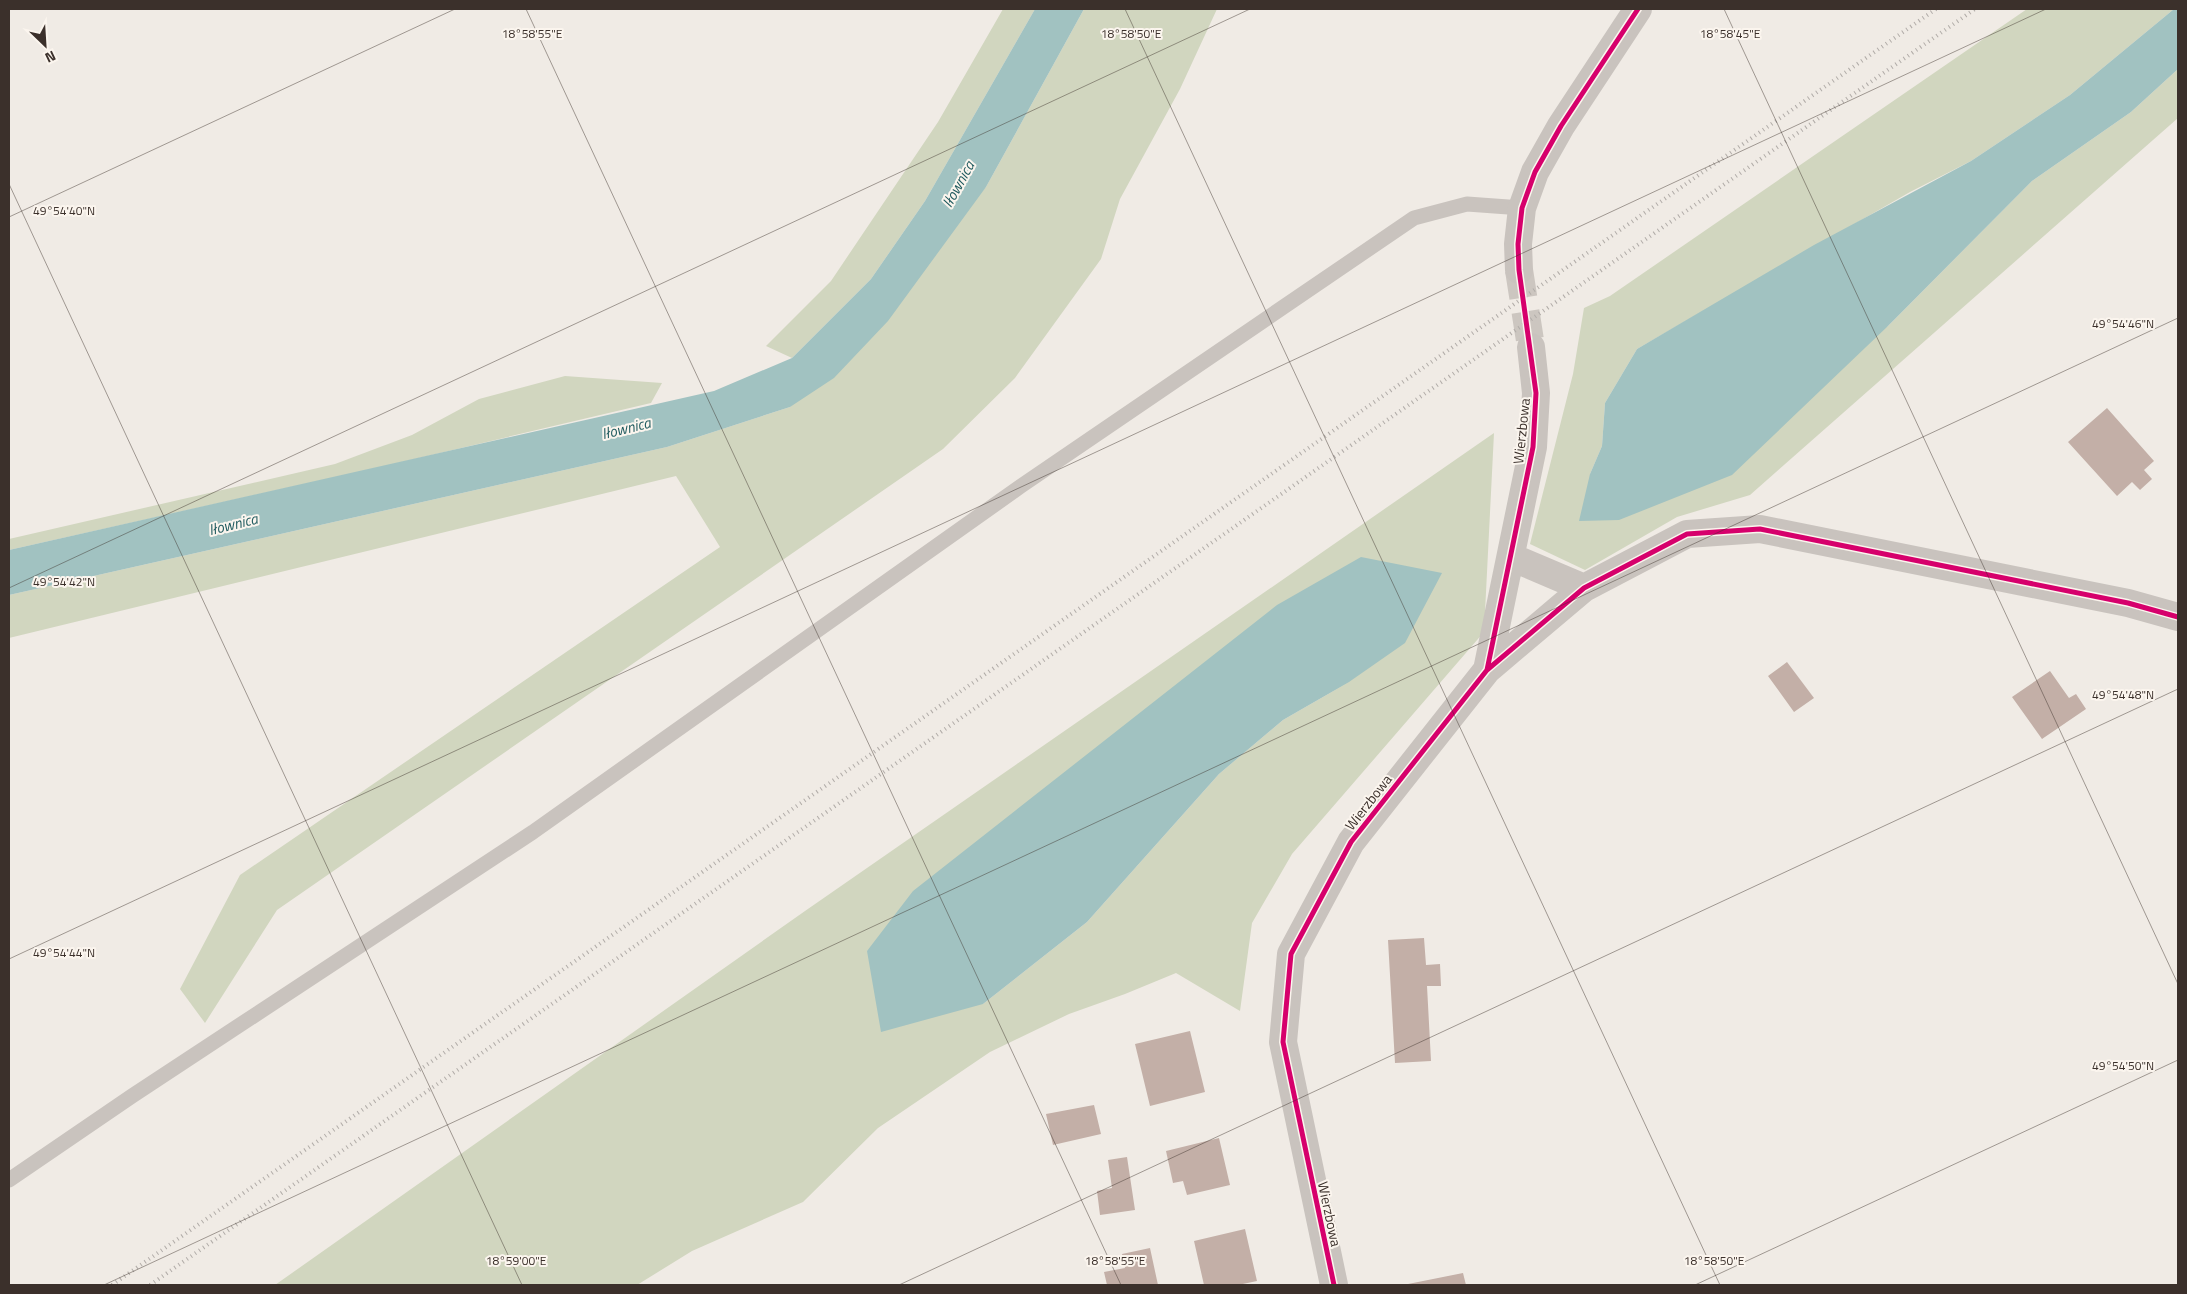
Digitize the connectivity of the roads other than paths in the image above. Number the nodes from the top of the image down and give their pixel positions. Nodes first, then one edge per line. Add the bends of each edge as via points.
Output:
1 (1638, 9) edge
2 (1522, 208) junction
3 (1519, 270) tunnel mouth
4 (1531, 348) tunnel mouth
5 (1511, 557) junction
6 (1584, 588) junction
7 (2178, 617) edge
8 (1487, 670) junction
9 (9, 1180) edge
10 (1334, 1285) edge

1 - 2 street via 1539,164
2 - 3 street
2 - 9 lane via 1467,204 1414,218 1021,486 533,832
4 - 5 street, Wierzbowa via 1536,393 1533,447
5 - 6 street
5 - 8 street, Wierzbowa
6 - 7 street via 1687,534 1760,528 2128,603
6 - 8 street
8 - 10 street, Wierzbowa via 1351,842 1291,954 1283,1042

